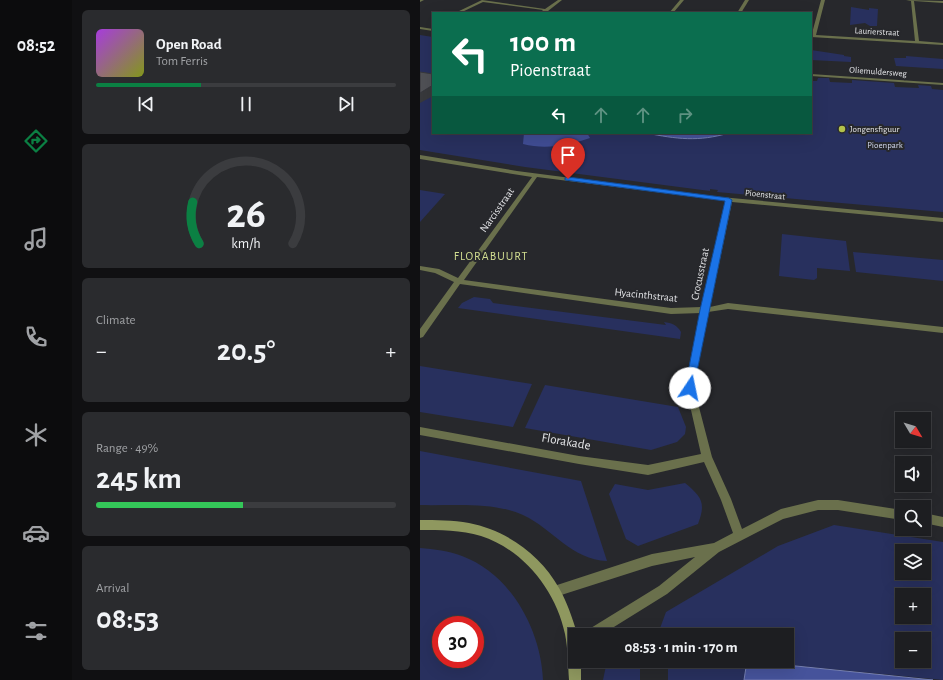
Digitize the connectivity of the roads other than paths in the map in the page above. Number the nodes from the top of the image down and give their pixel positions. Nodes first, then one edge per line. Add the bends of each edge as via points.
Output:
1 (509, 0) edge
2 (560, 0) edge
3 (682, 0) edge
4 (747, 0) edge
5 (823, 0) edge
6 (908, 0) edge
7 (912, 0) edge
8 (484, 1) edge
9 (943, 2) edge
10 (502, 4) junction
11 (547, 10) junction
12 (459, 12) edge
13 (542, 12) edge
14 (672, 12) edge
15 (740, 12) edge
16 (432, 24) edge
17 (422, 28) edge
18 (432, 30) edge
19 (813, 36) edge
20 (917, 42) junction
21 (943, 44) edge
22 (812, 75) edge
23 (943, 84) edge
24 (420, 157) edge
25 (536, 175) junction
26 (729, 200) junction
27 (943, 220) edge
28 (420, 268) edge
29 (460, 282) junction
30 (705, 310) junction
31 (943, 330) edge
32 (420, 335) edge
33 (420, 431) edge
34 (707, 456) junction
35 (895, 514) edge
36 (931, 519) edge
37 (943, 522) edge
38 (420, 525) edge
39 (739, 536) junction
40 (714, 548) junction
41 (555, 591) junction
42 (570, 628) edge
43 (601, 628) edge
44 (575, 668) edge
45 (575, 680) edge

1 - 10 street
2 - 11 street
3 - 14 street
4 - 15 street
5 - 19 street
6 - 7 street
7 - 9 street
7 - 20 street
8 - 10 street
8 - 12 street
10 - 11 street
11 - 13 street
16 - 17 street
17 - 18 street
19 - 20 street, Laurierstraat
20 - 21 street, Laurierstraat
22 - 23 street, Oliemuldersweg
24 - 25 street, Pioenstraat
25 - 26 street, Pioenstraat
25 - 29 street, Narcisstraat
26 - 27 street, Pioenstraat
26 - 30 street, Crocusstraat
28 - 29 street, Hyacinthstraat via 438,271
29 - 30 street, Hyacinthstraat via 671,311
29 - 32 street, Narcisstraat
30 - 31 street, Hyacinthstraat via 728,306
30 - 34 street, Crocusstraat via 690,388
33 - 34 street, Florakade via 648,470
34 - 39 street, Crocusstraat
35 - 39 street via 838,505 818,505 781,514
36 - 37 street
38 - 41 street via 463,527 502,540 534,564
39 - 40 street
40 - 41 street via 652,560
40 - 43 street via 663,590
41 - 42 street
44 - 45 street

